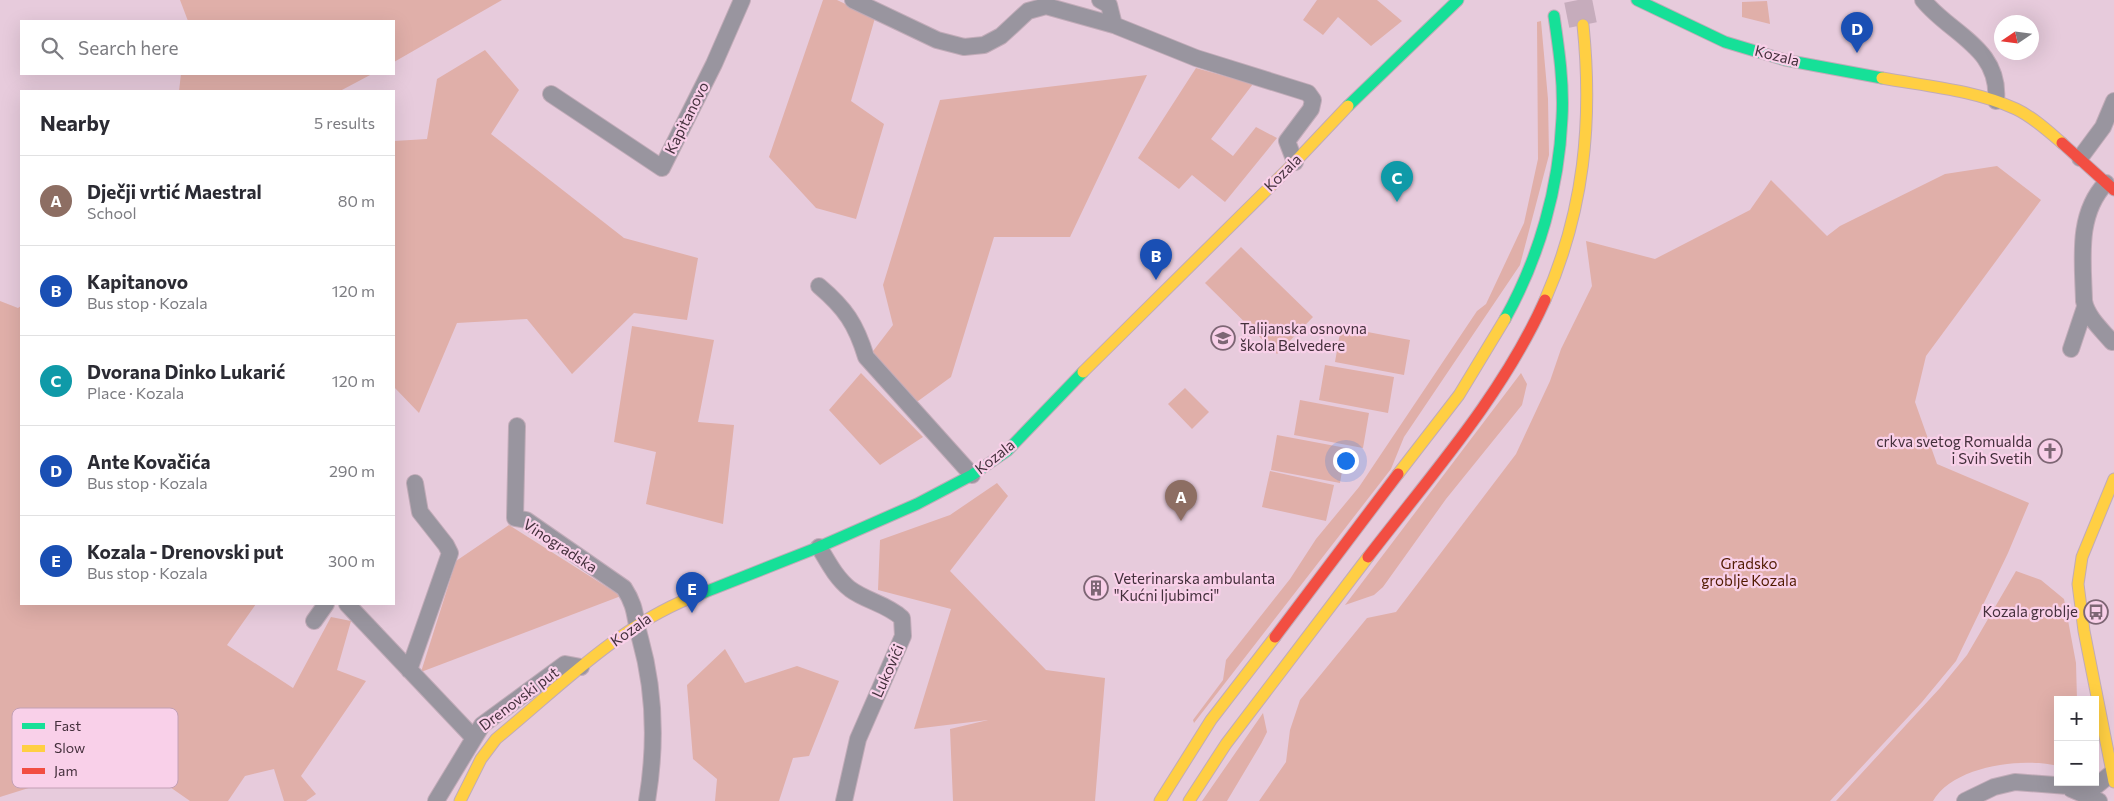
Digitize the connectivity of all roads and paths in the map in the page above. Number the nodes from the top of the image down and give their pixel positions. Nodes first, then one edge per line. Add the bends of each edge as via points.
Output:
1 (742, 0) edge
2 (852, 0) edge
3 (1100, 0) edge
4 (1458, 0) edge
5 (1638, 0) edge
6 (1924, 0) edge
7 (1554, 16) dead end
8 (1114, 25) junction
9 (1584, 25) tunnel mouth
10 (552, 94) dead end
11 (1996, 101) junction
12 (2114, 101) edge
13 (2080, 158) junction
14 (1296, 162) junction
15 (2110, 187) edge
16 (819, 286) dead end
17 (2085, 307) junction
18 (2112, 342) dead end
19 (2071, 349) dead end
20 (516, 426) dead end
21 (972, 475) junction
22 (2114, 479) edge
23 (415, 483) dead end
24 (819, 547) junction
25 (325, 605) edge
26 (348, 605) edge
27 (314, 621) dead end
28 (637, 624) junction
29 (581, 667) junction
30 (409, 670) junction
31 (473, 736) junction
32 (2113, 778) edge
33 (2066, 787) junction
34 (436, 801) edge
35 (460, 801) edge
36 (648, 801) edge
37 (844, 801) edge
38 (1160, 801) edge
39 (1190, 801) edge
40 (1964, 801) edge
41 (2099, 801) edge

1 - 10 street, Kapitanovo via 662,168
2 - 8 street via 937,40 964,47 984,45 1001,36 1028,11 1046,6
3 - 8 street via 1109,5
4 - 14 main road, Kozala via 1327,126
5 - 11 main road, Kozala via 1725,42 1785,60
6 - 11 street via 1983,54 1992,71
7 - 38 main road via 1562,81 1556,182 1538,248 1511,311 1459,395 1211,720
8 - 14 street via 1196,58 1308,93 1313,100 1310,109 1288,141
9 - 39 main road via 1589,86 1583,173 1577,208 1563,256 1530,334 1473,419 1238,728
11 - 13 main road, Kozala via 2028,116
12 - 13 street via 2103,127
13 - 15 main road, Kozala
14 - 21 main road, Kozala via 1007,451
15 - 17 street via 2097,193 2087,214
16 - 21 street via 849,316 859,332 866,357
17 - 18 street
17 - 19 street
20 - 28 street, Vinogradska via 515,518 526,520 624,588 633,602
21 - 24 main road, Kozala via 918,504
22 - 32 main road via 2082,557 2078,584
23 - 30 street via 420,512 450,553
24 - 28 main road, Kozala via 661,610
24 - 37 street, Lukovići via 850,589 892,609 902,618 903,636 858,738
25 - 27 street
26 - 30 street
28 - 29 main road, Kozala
28 - 36 street via 646,660 653,716
29 - 31 street, Drenovski put via 566,664 555,671 482,725
29 - 35 main road, Kozala via 496,738
30 - 31 street
31 - 34 street, Drenovski put
32 - 33 street via 2096,786
33 - 40 street via 2015,782 1994,787
33 - 41 street

